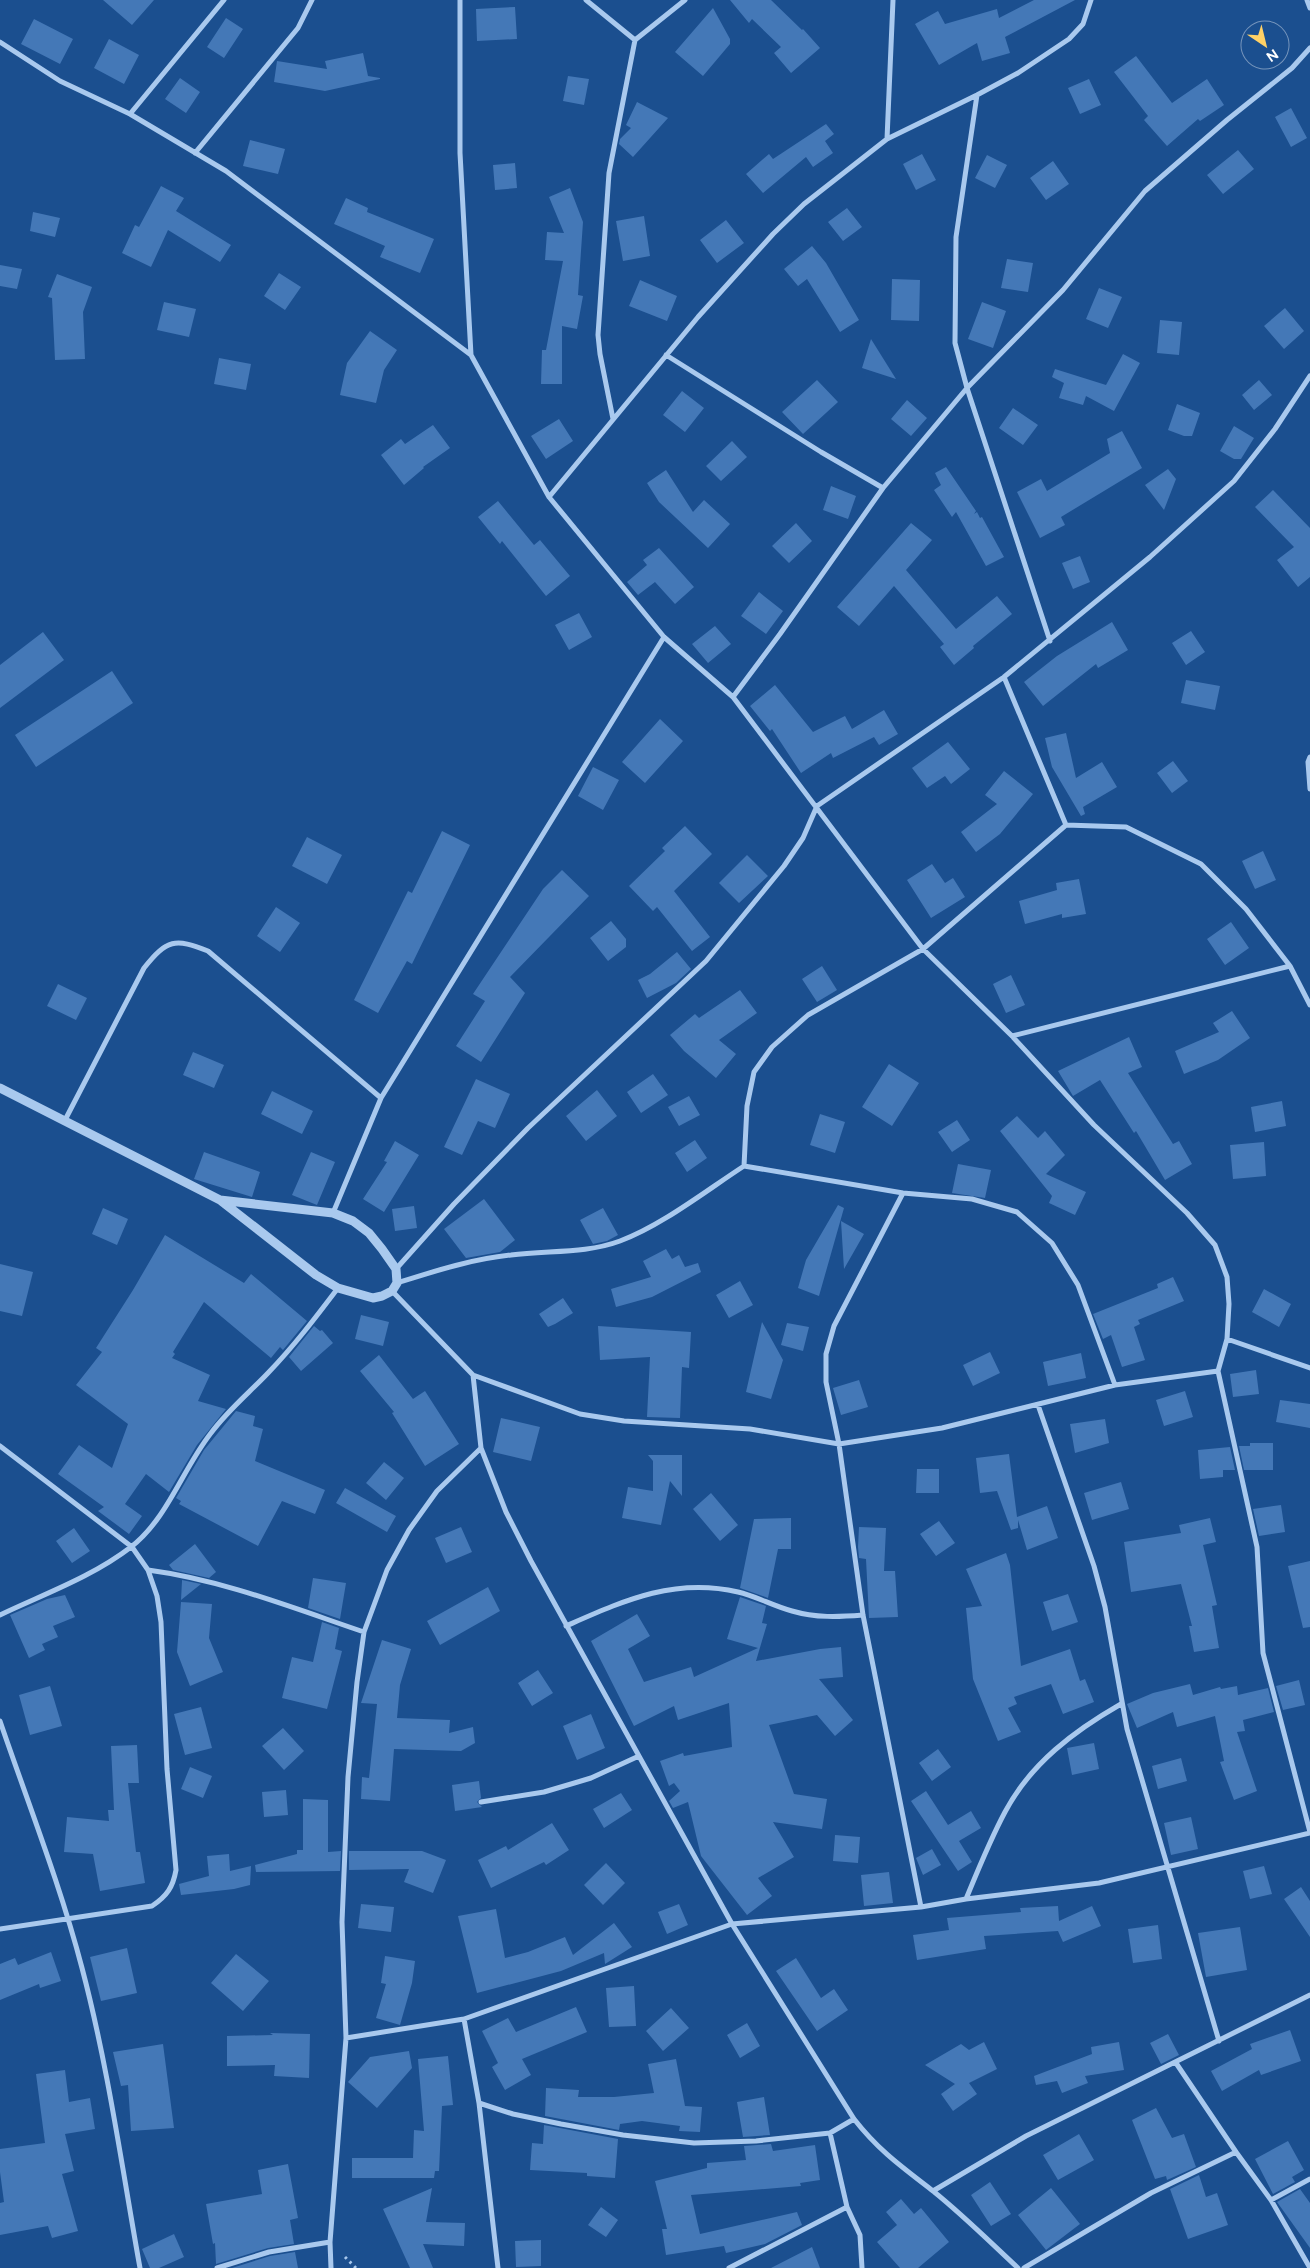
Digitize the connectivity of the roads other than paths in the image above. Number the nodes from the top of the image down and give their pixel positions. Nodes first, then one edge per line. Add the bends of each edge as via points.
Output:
1 (224, 0) edge
2 (312, 0) edge
3 (460, 0) edge
4 (586, 0) edge
5 (685, 0) edge
6 (893, 0) edge
7 (1091, 0) edge
8 (1307, 0) edge
9 (1310, 8) edge
10 (635, 40) junction
11 (0, 42) edge
12 (1310, 48) edge
13 (977, 95) junction
14 (130, 114) junction
15 (887, 139) junction
16 (195, 153) junction
17 (471, 355) junction
18 (666, 355) junction
19 (1310, 376) edge
20 (966, 388) junction
21 (613, 419) junction
22 (883, 488) junction
23 (550, 497) junction
24 (664, 638) junction
25 (1050, 641) junction
26 (1004, 677) junction
27 (733, 696) junction
28 (1310, 756) edge
29 (1310, 788) edge
30 (817, 806) junction
31 (1066, 825) junction
32 (924, 949) junction
33 (1290, 966) junction
34 (1310, 1005) edge
35 (1012, 1036) junction
36 (0, 1088) edge
37 (381, 1098) junction
38 (64, 1122) junction
39 (744, 1166) junction
40 (903, 1193) junction
41 (220, 1200) junction
42 (333, 1213) junction
43 (396, 1269) junction
44 (394, 1287) junction
45 (338, 1288) junction
46 (1227, 1339) junction
47 (1310, 1368) edge
48 (1218, 1371) junction
49 (473, 1376) junction
50 (1116, 1386) junction
51 (1038, 1405) junction
52 (840, 1444) junction
53 (0, 1446) edge
54 (481, 1448) junction
55 (132, 1546) junction
56 (148, 1570) junction
57 (0, 1615) edge
58 (863, 1615) junction
59 (566, 1626) junction
60 (364, 1632) junction
61 (1121, 1704) junction
62 (0, 1721) edge
63 (638, 1756) junction
64 (480, 1802) dead end
65 (1310, 1832) edge
66 (1169, 1868) junction
67 (966, 1899) junction
68 (921, 1907) junction
69 (68, 1918) junction
70 (732, 1924) junction
71 (0, 1929) edge
72 (1310, 1995) edge
73 (464, 2018) junction
74 (346, 2038) junction
75 (1219, 2042) junction
76 (1176, 2063) junction
77 (480, 2103) junction
78 (854, 2120) junction
79 (830, 2133) junction
80 (1236, 2152) junction
81 (1310, 2179) edge
82 (933, 2191) junction
83 (1271, 2200) junction
84 (847, 2207) junction
85 (330, 2242) junction
86 (140, 2268) edge
87 (217, 2268) edge
88 (331, 2268) edge
89 (498, 2268) edge
90 (728, 2268) edge
91 (862, 2268) edge
92 (1018, 2268) edge
93 (1024, 2268) edge
94 (1310, 2268) edge

1 - 14 street
2 - 16 street via 298,28
3 - 17 street via 460,153
4 - 10 street
5 - 10 street
6 - 15 street
7 - 13 street via 1083,24 1069,39
8 - 9 street
10 - 21 street via 609,172 598,334
11 - 14 street via 60,81
12 - 20 street via 1292,68 1145,190 1063,290
13 - 15 street
13 - 20 street via 956,236 955,343
14 - 16 street
15 - 18 street via 804,204 773,234
16 - 17 street via 226,171
17 - 23 street
18 - 21 street
18 - 22 street
19 - 25 street via 1275,429 1234,481
20 - 22 street
20 - 25 street
21 - 23 street
22 - 27 street
23 - 24 street
24 - 27 street
24 - 37 street
25 - 26 street
26 - 30 street
26 - 31 street
27 - 30 street
28 - 29 street
30 - 32 street
30 - 43 street via 804,838 784,866 706,961 528,1128
31 - 32 street
31 - 33 street via 1126,827 1201,864 1246,908
32 - 35 street
32 - 39 street via 808,1015 772,1046 754,1072 747,1106
33 - 34 street
33 - 35 street
35 - 46 street via 1094,1125 1187,1213 1215,1245 1227,1277
36 - 38 street
37 - 38 street via 208,951 184,942 170,944 155,954 144,968
37 - 42 street
38 - 41 street
39 - 40 street
39 - 44 street via 622,1241 589,1250 470,1260
40 - 50 street via 972,1199 1016,1212 1052,1243 1078,1285
40 - 52 street via 834,1326 826,1354 826,1382
41 - 42 street
41 - 45 street via 316,1275
42 - 43 street via 369,1233
43 - 44 street
44 - 45 street via 373,1298
44 - 49 street
45 - 55 street via 268,1374 234,1405 210,1434 152,1528
46 - 47 street
46 - 48 street
48 - 50 street
48 - 65 street via 1257,1547 1263,1653
49 - 52 street via 580,1414 624,1421 750,1429
49 - 54 street
50 - 51 street
51 - 52 street via 942,1428
51 - 61 street via 1105,1607
52 - 58 street
53 - 55 street
54 - 59 street via 506,1512
54 - 60 street via 436,1491 409,1530 387,1570
55 - 56 street
55 - 57 street via 102,1567
56 - 60 street via 223,1584
56 - 69 street via 161,1622 167,1769 176,1870 174,1883 166,1897 152,1906
58 - 59 street via 810,1616 738,1592 672,1587 624,1601
58 - 68 street
59 - 63 street
60 - 74 street via 348,1777 342,1922
61 - 66 street
61 - 67 street via 1084,1725 1064,1741 1021,1787 1005,1811
62 - 69 street
63 - 64 street via 591,1778 544,1792
63 - 70 street
65 - 66 street
66 - 67 street via 1090,1884
66 - 75 street
67 - 68 street
68 - 70 street
69 - 71 street
69 - 86 street via 96,2027
70 - 73 street
70 - 78 street
72 - 75 street
73 - 74 street
73 - 77 street
74 - 85 street
75 - 76 street
76 - 80 street
76 - 82 street via 1026,2136
77 - 79 street via 561,2124 694,2143 756,2141
77 - 89 street
78 - 79 street
78 - 82 street via 892,2161
79 - 84 street
80 - 83 street
80 - 93 street via 1151,2193
81 - 83 street
82 - 92 street
83 - 94 street
84 - 90 street
84 - 91 street via 860,2235
85 - 87 street via 269,2252
85 - 88 street

